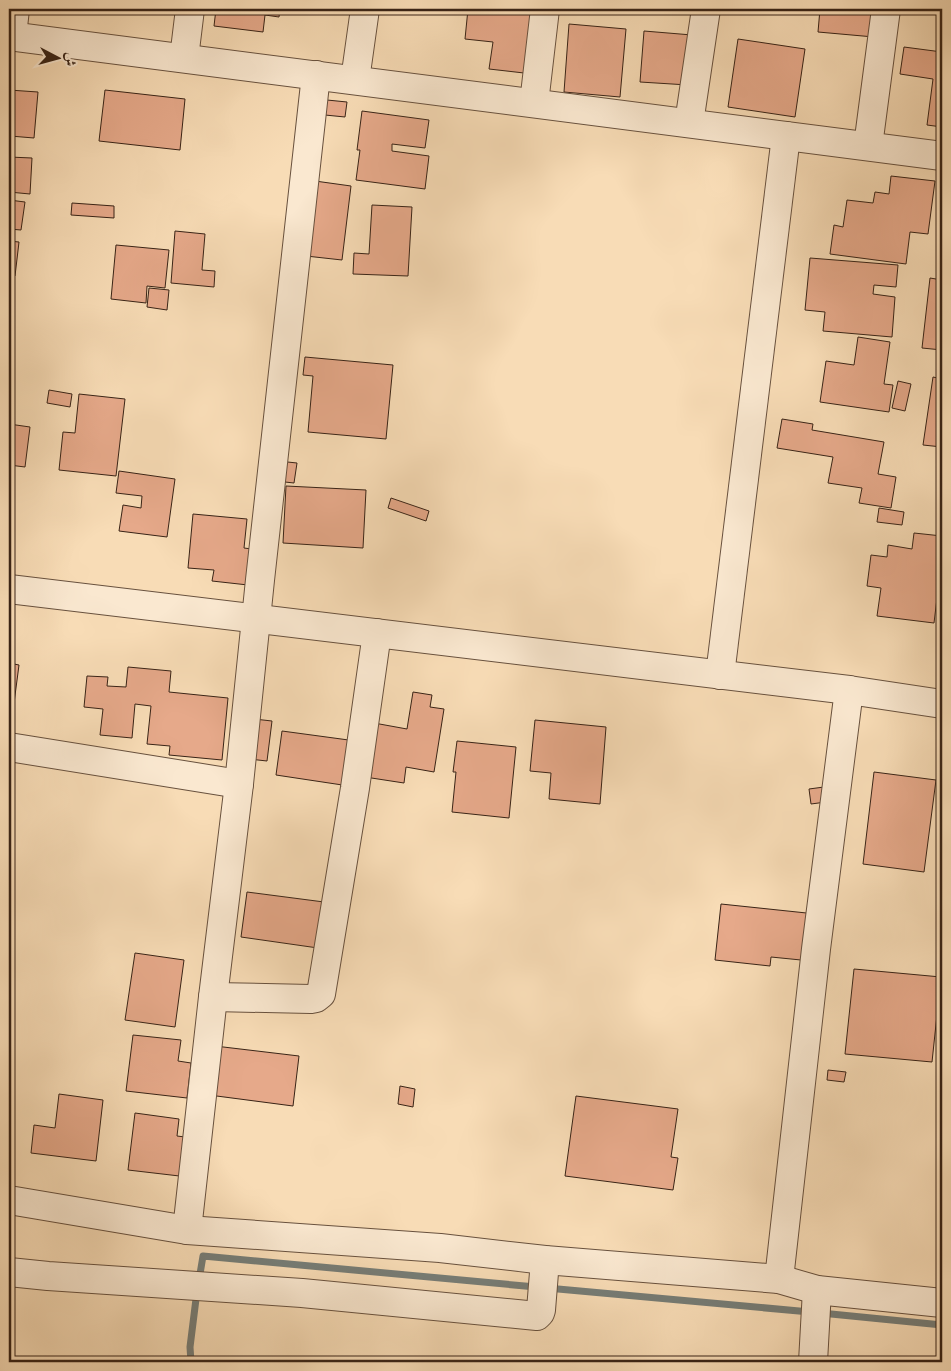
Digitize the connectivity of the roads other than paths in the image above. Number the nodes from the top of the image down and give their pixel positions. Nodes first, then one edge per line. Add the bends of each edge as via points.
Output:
1 (15, 9) edge
2 (190, 9) edge
3 (364, 9) edge
4 (545, 9) edge
5 (706, 9) edge
6 (886, 9) edge
7 (10, 36) edge
8 (184, 58) junction
9 (316, 75) junction
10 (355, 80) junction
11 (534, 103) junction
12 (689, 123) junction
13 (786, 136) junction
14 (868, 146) junction
15 (942, 156) edge
16 (9, 589) edge
17 (256, 619) junction
18 (377, 633) junction
19 (720, 675) junction
20 (849, 690) junction
21 (942, 704) edge
22 (9, 747) edge
23 (239, 784) junction
24 (213, 997) junction
25 (9, 1200) edge
26 (187, 1230) junction
27 (545, 1260) junction
28 (9, 1272) edge
29 (778, 1279) junction
30 (818, 1290) junction
31 (942, 1302) edge
32 (813, 1362) edge

1 - 7 street
2 - 8 street
3 - 10 street
4 - 11 street
5 - 12 street
6 - 14 street
7 - 8 street
8 - 9 street
9 - 10 street
9 - 17 street
10 - 11 street
11 - 12 street
12 - 13 street
13 - 14 street
13 - 19 street
14 - 15 street
16 - 17 street
17 - 18 street
17 - 23 street
18 - 19 street
18 - 24 street via 321,994 311,999
19 - 20 street
20 - 21 street
20 - 29 street
22 - 23 street
23 - 24 street
24 - 26 street
25 - 26 street
26 - 27 street via 440,1248
27 - 28 street via 541,1310 537,1316 302,1293
27 - 29 street
29 - 30 street
30 - 31 street
30 - 32 street

